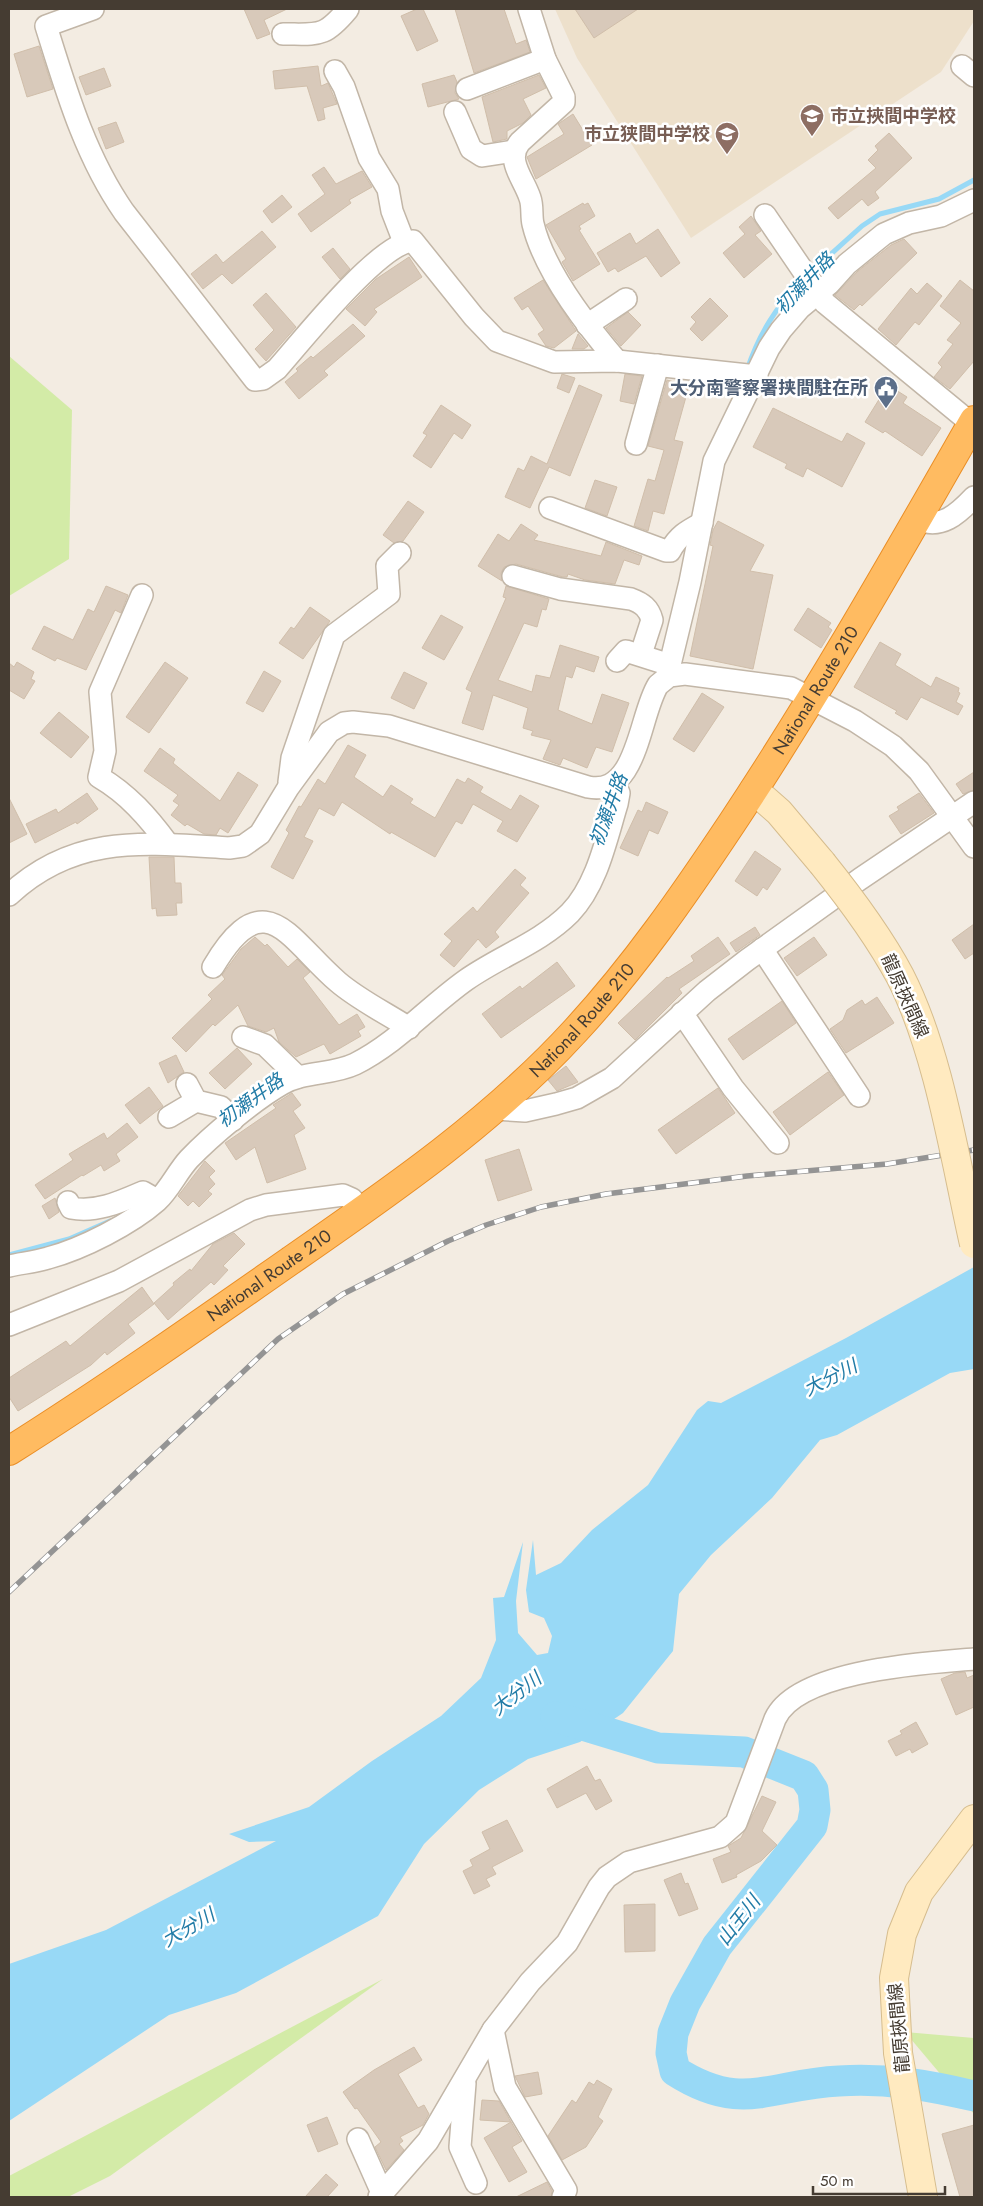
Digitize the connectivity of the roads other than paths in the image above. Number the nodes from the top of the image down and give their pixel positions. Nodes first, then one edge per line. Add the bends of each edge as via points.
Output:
1 (93, 9) edge
2 (348, 9) edge
3 (529, 9) edge
4 (283, 34) dead end
5 (546, 59) junction
6 (336, 71) dead end
7 (467, 89) dead end
8 (455, 112) dead end
9 (514, 151) junction
10 (974, 200) edge
11 (765, 215) dead end
12 (404, 242) junction
13 (818, 294) junction
14 (626, 298) dead end
15 (587, 325) junction
16 (617, 361) junction
17 (658, 365) junction
18 (757, 376) junction
19 (973, 422) edge
20 (636, 444) dead end
21 (974, 497) edge
22 (550, 508) dead end
23 (917, 519) junction
24 (702, 523) junction
25 (400, 553) dead end
26 (513, 576) dead end
27 (142, 596) dead end
28 (641, 654) junction
29 (617, 661) dead end
30 (669, 671) junction
31 (813, 698) junction
32 (614, 784) junction
33 (288, 788) junction
34 (754, 790) junction
35 (974, 802) edge
36 (953, 815) junction
37 (168, 844) junction
38 (974, 847) edge
39 (9, 895) edge
40 (762, 948) junction
41 (214, 967) dead end
42 (682, 1013) junction
43 (409, 1028) junction
44 (243, 1037) dead end
45 (298, 1077) junction
46 (859, 1096) dead end
47 (494, 1109) junction
48 (169, 1117) dead end
49 (233, 1120) junction
50 (778, 1143) dead end
51 (157, 1200) junction
52 (68, 1202) dead end
53 (361, 1212) junction
54 (974, 1244) edge
55 (9, 1266) edge
56 (9, 1325) edge
57 (9, 1451) edge
58 (974, 1659) edge
59 (974, 1820) edge
60 (493, 2030) junction
61 (465, 2076) junction
62 (358, 2139) dead end
63 (476, 2183) dead end
64 (381, 2195) edge
65 (923, 2196) edge
66 (564, 2197) edge

1 - 12 street via 46,26 76,118 106,185 124,212 255,380 263,380 277,369 369,267
2 - 4 street via 335,25 320,34
3 - 5 street
5 - 7 street
5 - 9 street via 564,102
6 - 12 street via 369,158 388,189 392,211
8 - 9 street via 472,149 477,153 482,156
9 - 15 street via 514,161 530,198 532,223 538,238
10 - 13 street via 941,216 910,223 884,234 847,264
11 - 13 street
12 - 16 street via 413,241 474,317 497,340 554,362
13 - 18 street via 800,308 781,330
13 - 19 street via 831,309
14 - 15 street
15 - 16 street
16 - 17 street
17 - 18 street
17 - 20 street
18 - 24 street via 714,461
19 - 23 highway, National Route 210
21 - 23 street via 943,522 931,525
22 - 24 street via 666,551 670,551 684,532
23 - 31 highway, National Route 210
24 - 30 street
25 - 33 street via 387,566 389,594 334,635 292,758
26 - 28 street via 560,589 640,603 652,620
27 - 37 street via 100,692 105,751 99,777 118,789 148,817
28 - 29 street via 626,650
28 - 30 street
30 - 31 street via 779,686
30 - 32 street via 655,690 631,760
31 - 34 highway, National Route 210
31 - 36 street via 864,726 901,752
32 - 33 street via 604,789 588,787 402,729 353,722 344,723 329,732
32 - 43 street via 619,794 618,804 592,878 578,904 550,930 467,980
33 - 37 street via 260,834 244,846
34 - 47 highway, National Route 210 via 638,959 573,1034
34 - 54 main road, 龍原挾間線, bridge via 779,812 822,863 875,933 900,977 914,1008 938,1087
35 - 36 street
36 - 38 street
36 - 40 street
37 - 39 street via 123,844 85,851 42,870
40 - 42 street
40 - 46 street
41 - 43 street via 230,941 243,929 256,924 274,924 290,933 341,985
42 - 47 street via 617,1075 583,1094 533,1110
42 - 50 street via 733,1088
43 - 45 street via 350,1066
44 - 45 street via 265,1045
45 - 49 street via 282,1084
47 - 53 highway, National Route 210
48 - 49 street via 192,1092 222,1107
49 - 51 street via 187,1161
51 - 52 street via 143,1192 86,1211 71,1208
51 - 55 street via 119,1226 65,1252
53 - 56 street via 352,1199 342,1195 250,1210 119,1281
53 - 57 highway, National Route 210 via 126,1375
58 - 60 street via 844,1677 790,1701 778,1713 771,1728 736,1823 726,1833 629,1862 607,1877 598,1887 567,1943 530,1982
59 - 65 main road, 龍原挾間線 via 928,1879 910,1912 902,1934 894,1978 896,2034
60 - 61 street
60 - 66 street via 505,2087 566,2190
61 - 63 street via 460,2147
61 - 64 street via 428,2141
62 - 64 street

